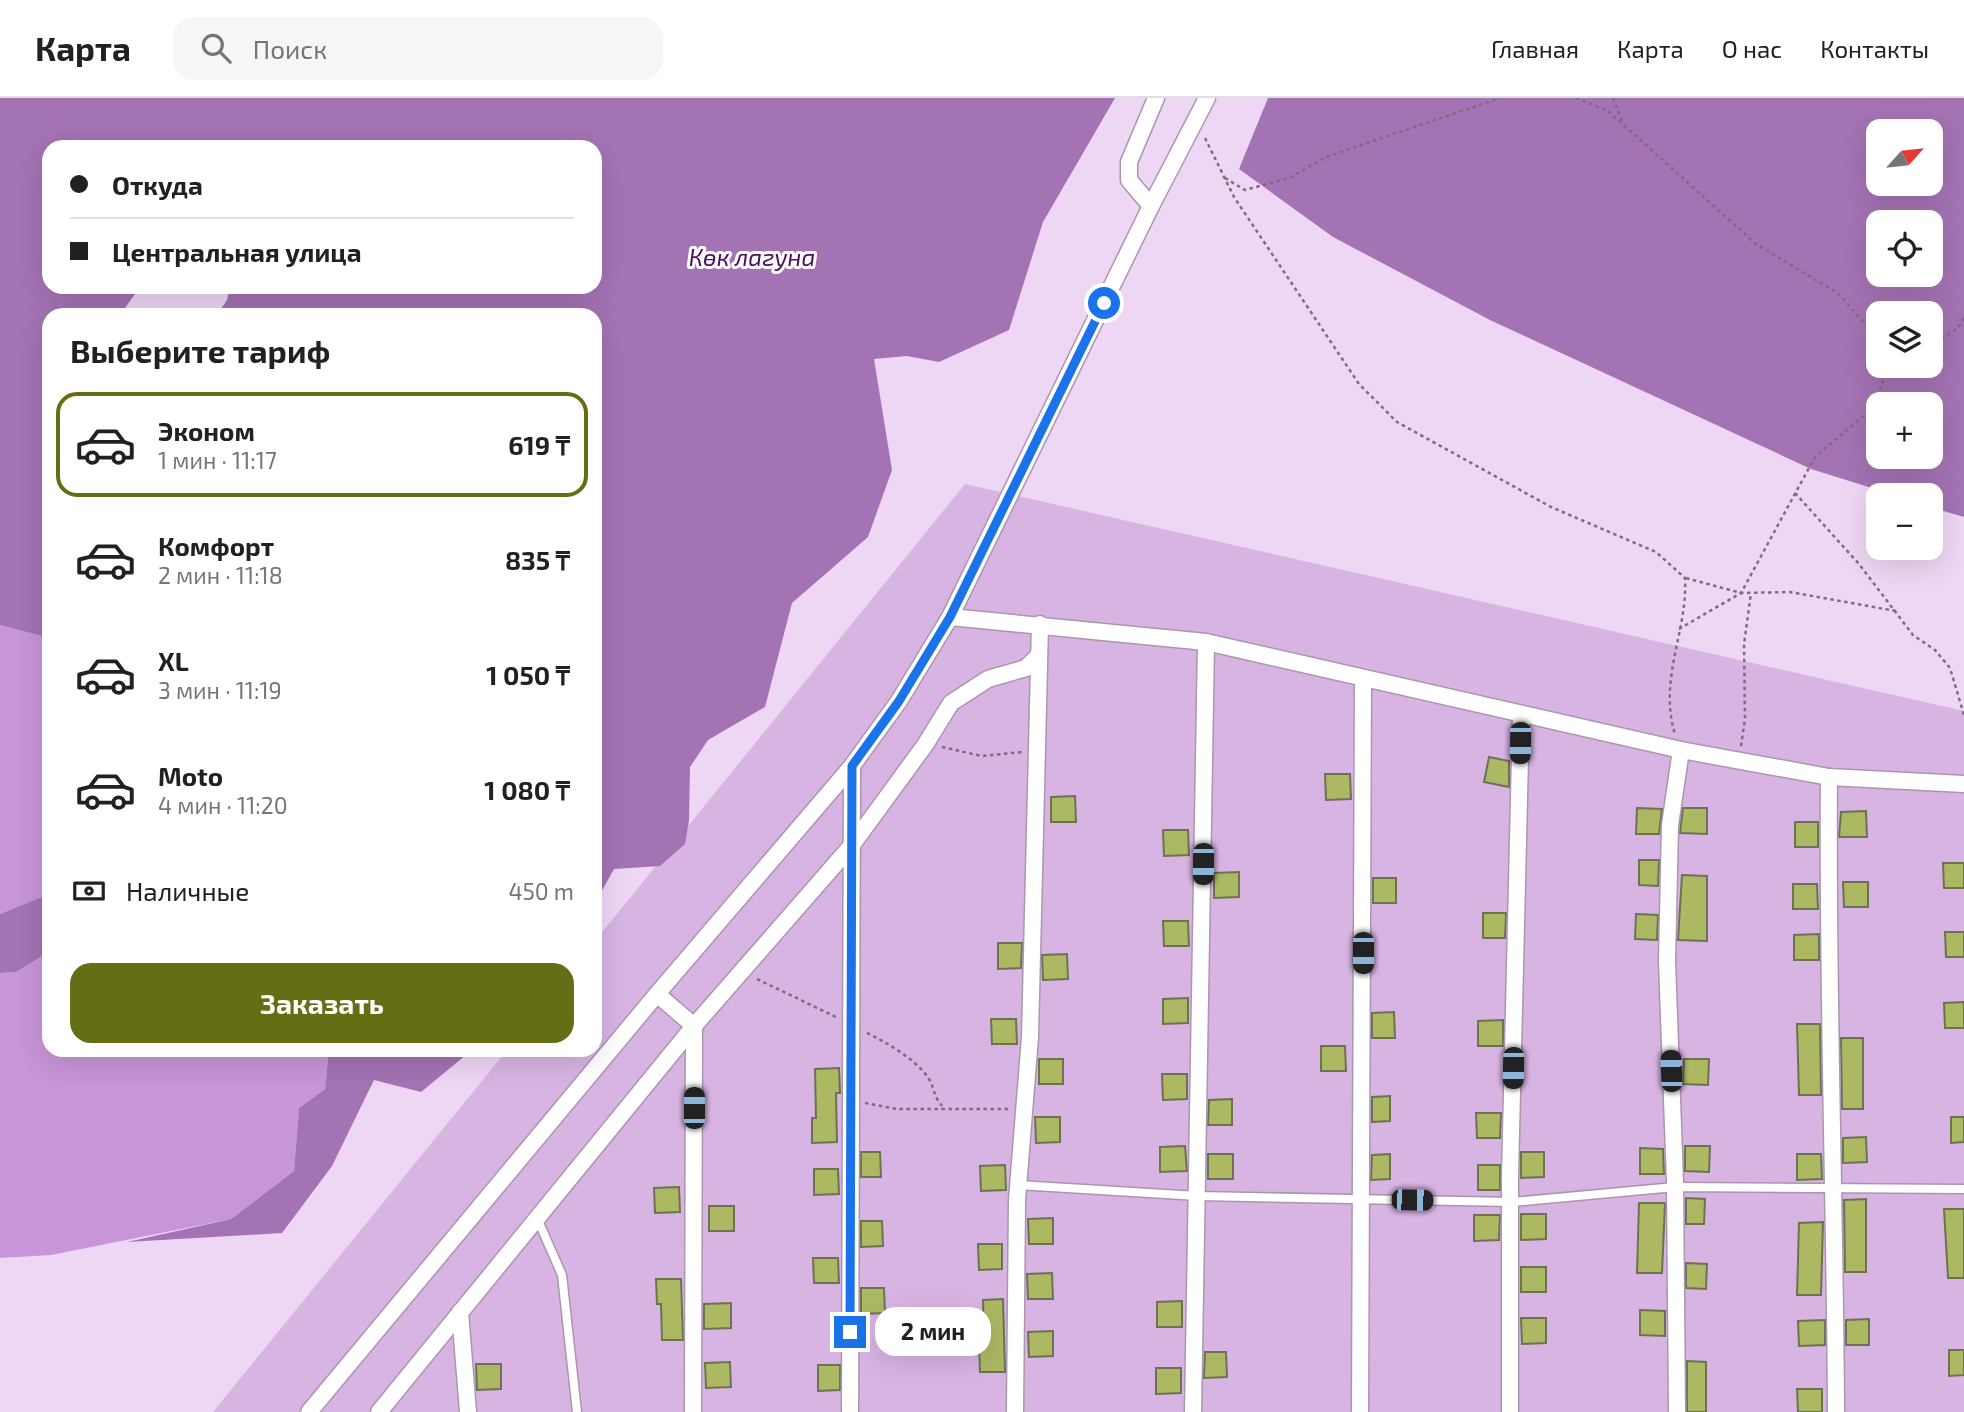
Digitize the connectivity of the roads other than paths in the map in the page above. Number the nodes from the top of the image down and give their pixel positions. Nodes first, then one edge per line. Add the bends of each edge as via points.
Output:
1 (1156, 98) edge
2 (1207, 98) edge
3 (1151, 206) junction
4 (950, 617) junction
5 (1040, 624) junction
6 (1206, 642) junction
7 (1038, 656) junction
8 (1363, 679) junction
9 (1521, 715) junction
10 (1681, 750) junction
11 (852, 766) junction
12 (1829, 778) junction
13 (1964, 784) edge
14 (852, 845) junction
15 (657, 994) junction
16 (694, 1026) junction
17 (1018, 1185) junction
18 (1835, 1186) junction
19 (1675, 1187) junction
20 (1964, 1189) edge
21 (1198, 1196) junction
22 (1363, 1199) junction
23 (1512, 1202) junction
24 (537, 1218) junction
25 (460, 1311) junction
26 (309, 1412) edge
27 (379, 1412) edge
28 (468, 1412) edge
29 (577, 1412) edge
30 (693, 1412) edge
31 (850, 1412) edge
32 (1015, 1412) edge
33 (1193, 1412) edge
34 (1360, 1412) edge
35 (1510, 1412) edge
36 (1676, 1412) edge
37 (1836, 1412) edge

1 - 3 street via 1129,162 1129,180
2 - 3 street
3 - 4 street
4 - 5 street
4 - 11 street via 899,701
5 - 6 street
5 - 7 street
6 - 8 street
6 - 21 street
7 - 14 street via 1027,668 988,679 951,704
7 - 17 street via 1030,1037
8 - 9 street
8 - 22 street
9 - 10 street
9 - 23 street
10 - 12 street
10 - 19 street via 1670,825 1667,961
11 - 14 street
11 - 15 street
12 - 13 street
12 - 18 street via 1827,966
14 - 16 street
14 - 31 street
15 - 16 street
15 - 26 street
16 - 24 street
16 - 30 street
17 - 21 lane
17 - 32 street
18 - 19 lane
18 - 20 lane
18 - 37 street
19 - 23 lane
19 - 36 street
21 - 22 lane
21 - 33 street
22 - 23 lane
22 - 34 street
23 - 35 street
24 - 25 street
24 - 29 lane via 562,1275
25 - 27 street
25 - 28 street

